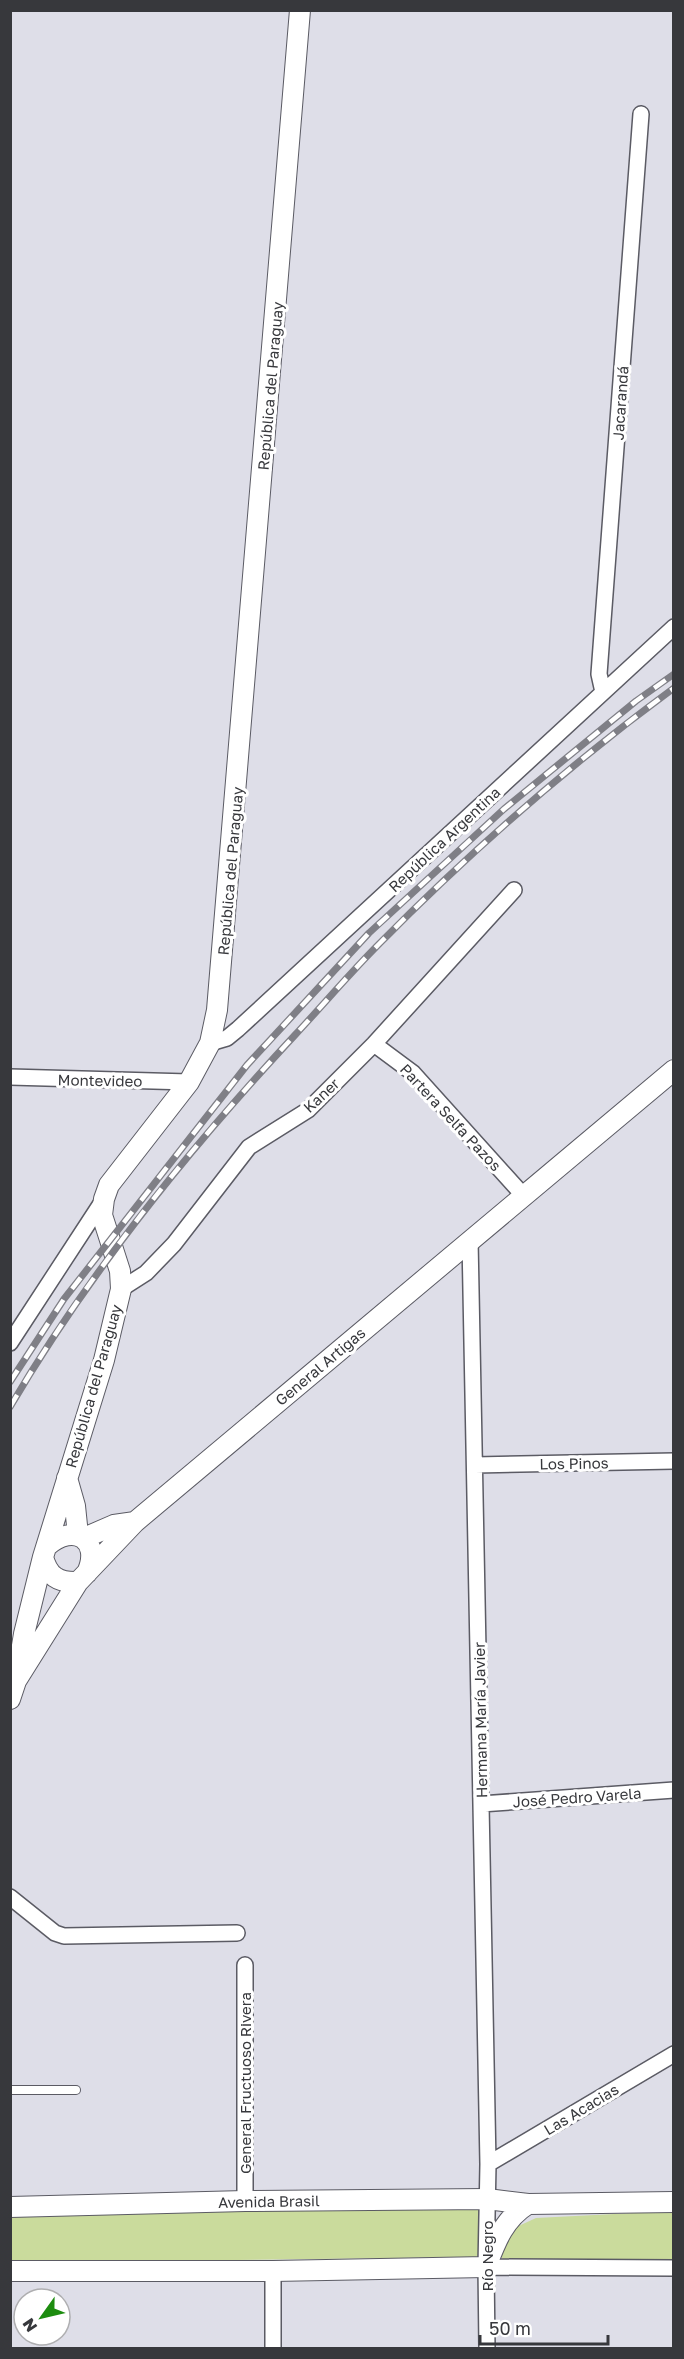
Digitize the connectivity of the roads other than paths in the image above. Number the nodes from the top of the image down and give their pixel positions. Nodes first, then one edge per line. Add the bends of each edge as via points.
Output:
1 (300, 10) edge
2 (641, 114) dead end
3 (674, 627) edge
4 (603, 692) junction
5 (514, 890) dead end
6 (210, 1043) junction
7 (374, 1044) junction
8 (674, 1070) edge
9 (10, 1077) edge
10 (189, 1082) junction
11 (523, 1195) junction
12 (104, 1199) junction
13 (470, 1240) junction
14 (121, 1289) junction
15 (10, 1315) edge
16 (27, 1315) junction
17 (10, 1343) edge
18 (674, 1461) edge
19 (475, 1465) junction
20 (67, 1475) junction
21 (75, 1506) junction
22 (135, 1522) junction
23 (114, 1525) junction
24 (81, 1537) junction
25 (45, 1551) junction
26 (82, 1577) junction
27 (17, 1632) edge
28 (13, 1690) edge
29 (674, 1790) edge
30 (481, 1804) junction
31 (10, 1897) edge
32 (237, 1933) dead end
33 (246, 1965) dead end
34 (674, 2054) edge
35 (10, 2090) edge
36 (76, 2090) dead end
37 (488, 2164) junction
38 (487, 2199) junction
39 (245, 2201) junction
40 (674, 2202) edge
41 (528, 2204) junction
42 (10, 2207) edge
43 (486, 2267) junction
44 (674, 2268) edge
45 (10, 2271) edge
46 (273, 2271) junction
47 (273, 2349) edge
48 (487, 2349) edge

1 - 6 street, República del Paraguay via 218,1010
2 - 4 street, Jacarandá via 599,674
3 - 4 street, República Argentina
4 - 6 street, República Argentina via 238,1029 227,1038
5 - 7 street, Kaner
6 - 10 street, República del Paraguay
7 - 11 street, Partera Selfa Pazos via 414,1073
7 - 14 street, Kaner via 308,1110 249,1147 174,1244 146,1273
8 - 11 street, General Artigas
9 - 10 street, Montevideo
10 - 12 street, República del Paraguay via 109,1185
11 - 13 street, General Artigas
12 - 14 street, República del Paraguay via 102,1215 120,1271
12 - 16 street
13 - 19 street, Hermana María Javier
13 - 22 street, General Artigas
14 - 20 street, República del Paraguay via 104,1360
15 - 16 street
16 - 17 street
18 - 19 street, Los Pinos
19 - 30 street, Hermana María Javier
20 - 21 street
20 - 25 street, República del Paraguay
21 - 23 street
21 - 24 street
22 - 23 street
22 - 26 street, General Artigas
23 - 24 street
24 - 25 street via 65,1533 56,1537
24 - 26 street via 90,1549 92,1563
25 - 26 street via 46,1569 54,1578 66,1582
25 - 27 street, República del Paraguay
26 - 28 street, General Artigas
27 - 28 street, República del Paraguay
29 - 30 street, José Pedro Varela
30 - 37 street, Hermana María Javier
31 - 32 street via 64,1936
33 - 39 street, General Fructuoso Rivera
34 - 37 street, Las Acacias
35 - 36 lane
37 - 38 street, Hermana María Javier
38 - 39 street, Avenida Brasil
38 - 41 street, Avenida Brasil
38 - 43 street, Río Negro
39 - 42 street, Avenida Brasil
40 - 41 street, Avenida Brasil
41 - 43 street via 505,2225
43 - 44 street
43 - 46 street
43 - 48 street, Río Negro
45 - 46 street
46 - 47 street

